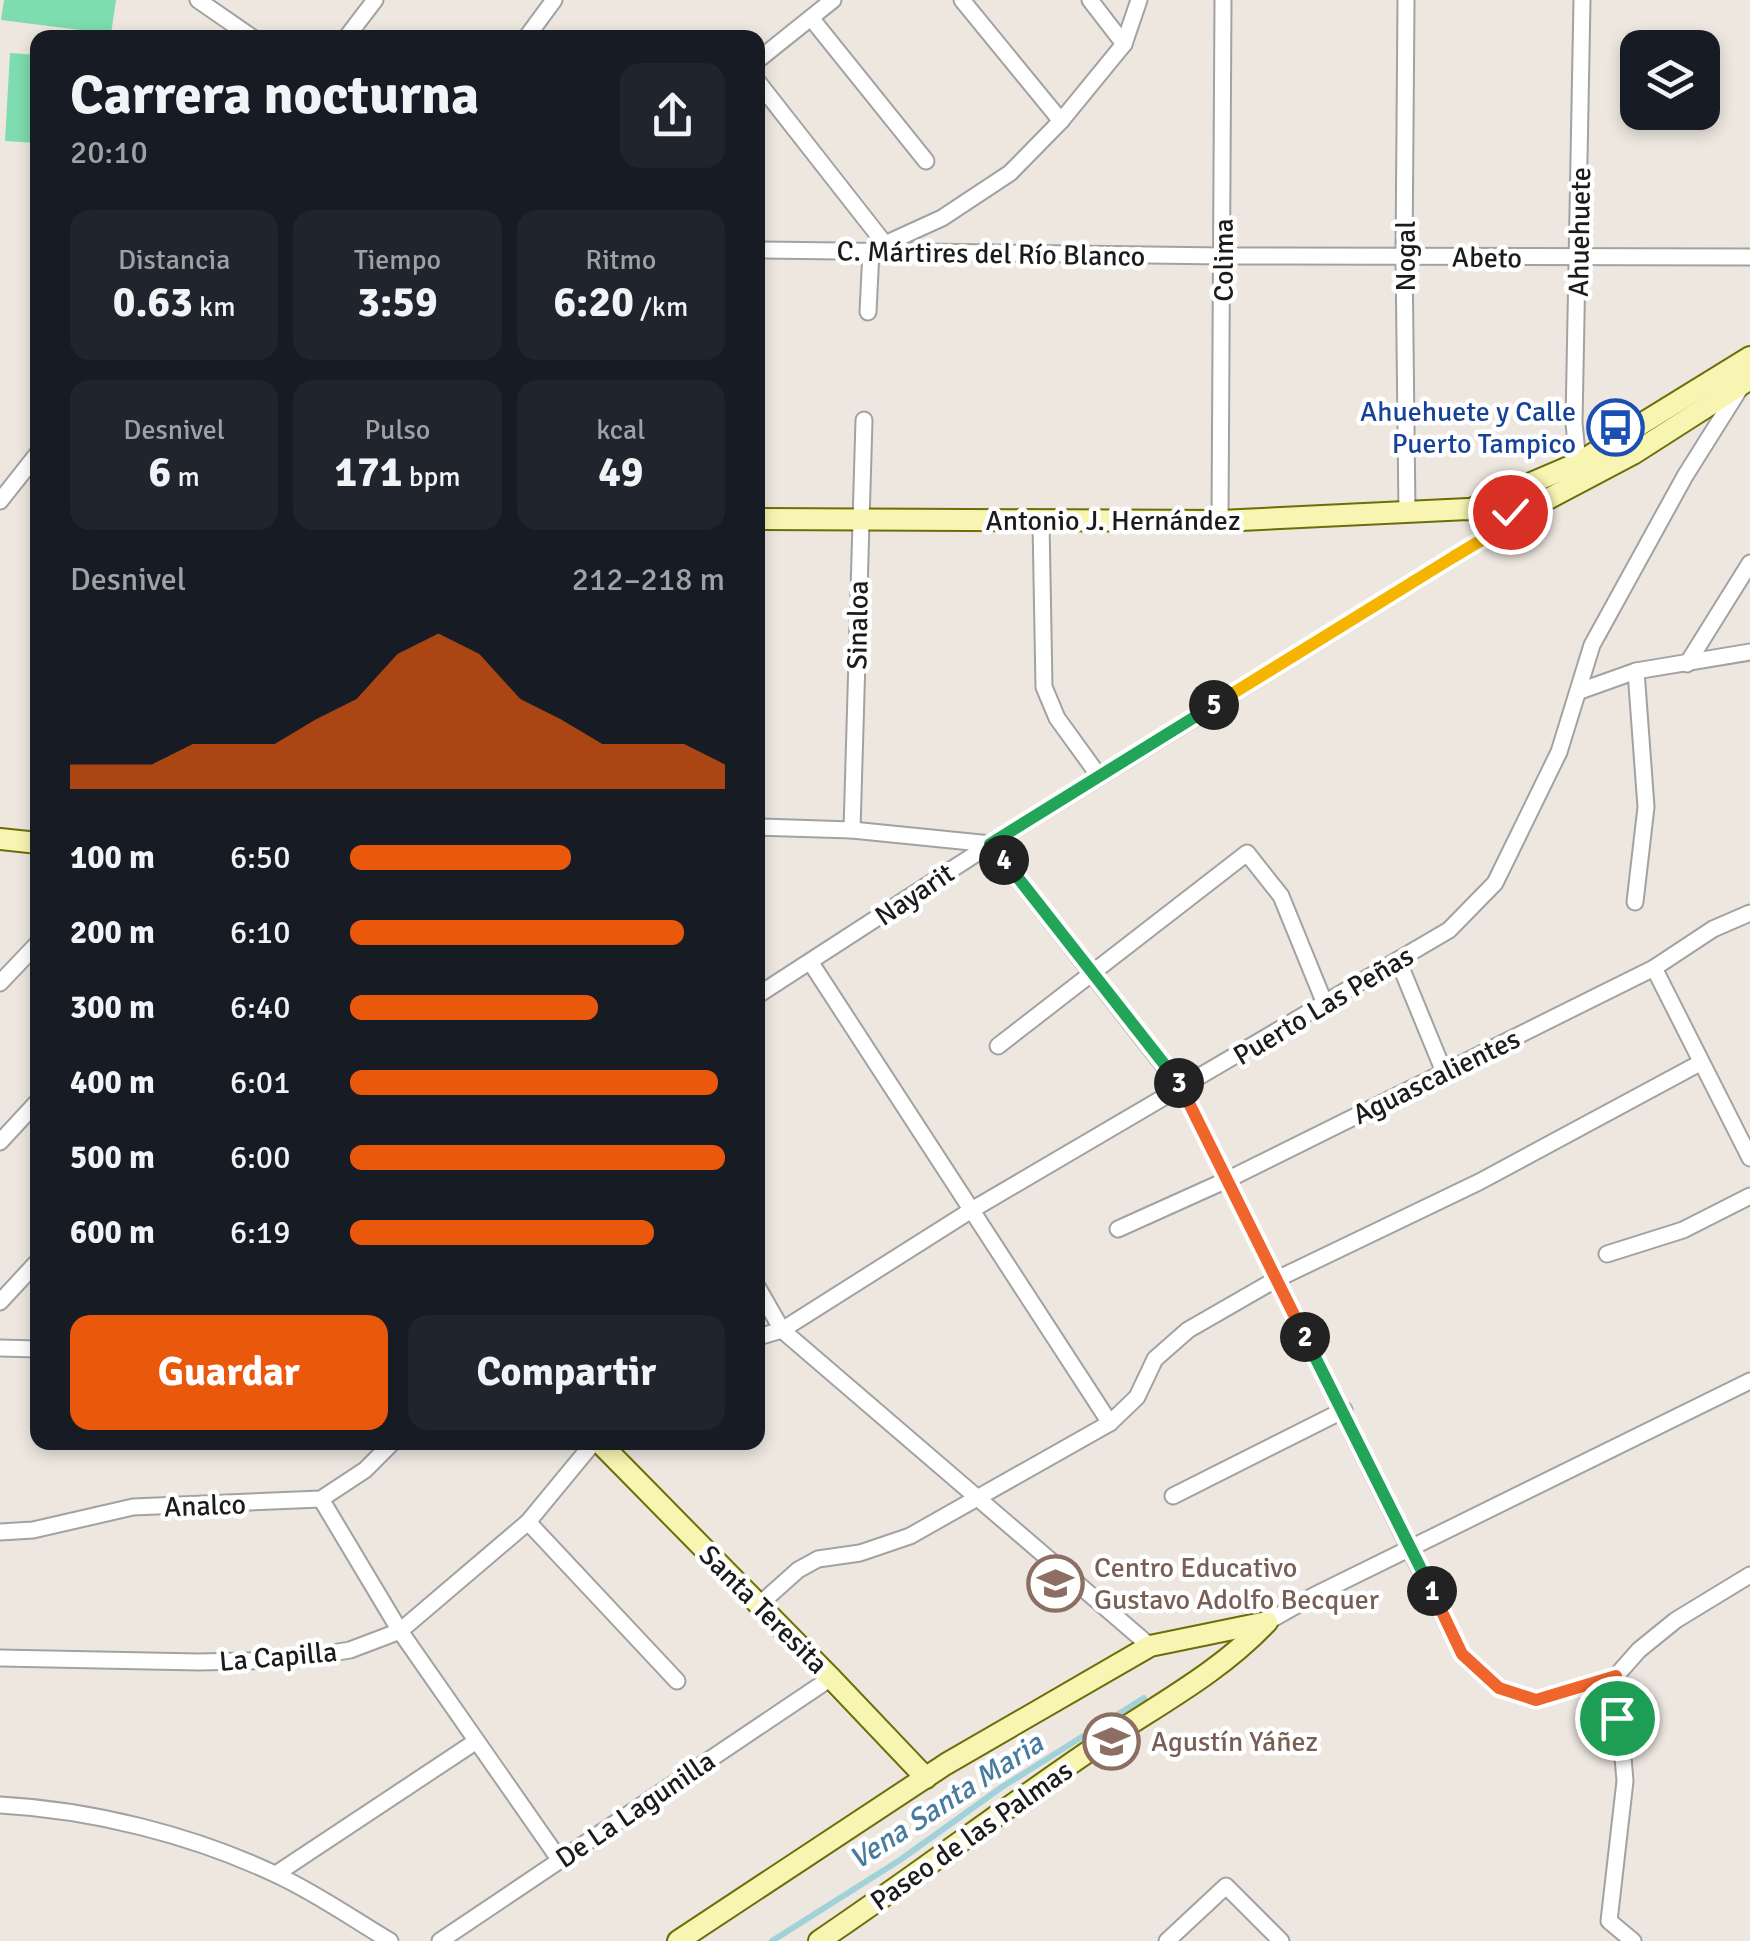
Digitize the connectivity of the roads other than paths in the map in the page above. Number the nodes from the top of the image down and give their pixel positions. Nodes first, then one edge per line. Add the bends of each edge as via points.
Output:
1 (198, 0) edge
2 (374, 0) edge
3 (554, 0) edge
4 (833, 0) edge
5 (962, 0) edge
6 (1090, 0) edge
7 (1139, 0) edge
8 (1223, 0) edge
9 (1406, 0) edge
10 (1582, 0) edge
11 (811, 18) junction
12 (241, 30) edge
13 (352, 30) edge
14 (532, 30) edge
15 (1124, 44) junction
16 (765, 54) edge
17 (765, 92) edge
18 (1060, 121) junction
19 (926, 161) dead end
20 (878, 248) junction
21 (765, 250) edge
22 (1224, 256) junction
23 (1404, 256) junction
24 (1750, 257) edge
25 (1579, 258) junction
26 (868, 312) dead end
27 (1750, 359) edge
28 (1746, 382) edge
29 (864, 420) dead end
30 (30, 463) edge
31 (1578, 464) junction
32 (0, 501) edge
33 (1509, 503) junction
34 (1408, 513) junction
35 (765, 519) edge
36 (859, 519) junction
37 (1220, 520) junction
38 (1040, 522) junction
39 (1750, 563) edge
40 (1750, 652) edge
41 (1687, 664) junction
42 (1636, 671) junction
43 (1580, 691) junction
44 (1100, 776) junction
45 (765, 827) edge
46 (852, 830) junction
47 (0, 839) edge
48 (30, 842) edge
49 (990, 844) junction
50 (1635, 902) dead end
51 (1750, 913) edge
52 (30, 951) edge
53 (1398, 960) junction
54 (811, 963) junction
55 (1654, 968) junction
56 (1093, 974) junction
57 (0, 983) edge
58 (765, 991) edge
59 (1325, 1004) junction
60 (998, 1046) dead end
61 (1700, 1063) junction
62 (1444, 1072) junction
63 (1182, 1088) junction
64 (30, 1110) edge
65 (0, 1142) edge
66 (1750, 1158) edge
67 (1229, 1179) junction
68 (1750, 1196) edge
69 (970, 1211) junction
70 (1118, 1229) dead end
71 (1607, 1254) dead end
72 (30, 1270) edge
73 (1276, 1280) junction
74 (765, 1300) edge
75 (0, 1302) edge
76 (782, 1330) junction
77 (765, 1334) edge
78 (0, 1348) edge
79 (30, 1349) edge
80 (1750, 1381) edge
81 (1344, 1410) junction
82 (1110, 1423) junction
83 (385, 1450) edge
84 (589, 1450) edge
85 (604, 1450) edge
86 (1174, 1496) dead end
87 (976, 1498) junction
88 (321, 1499) junction
89 (528, 1522) junction
90 (0, 1532) edge
91 (1413, 1549) junction
92 (1750, 1575) edge
93 (760, 1604) junction
94 (1268, 1622) junction
95 (400, 1631) junction
96 (1150, 1646) junction
97 (0, 1658) edge
98 (1616, 1676) junction
99 (832, 1678) junction
100 (676, 1681) dead end
101 (475, 1742) junction
102 (926, 1778) junction
103 (0, 1805) edge
104 (559, 1859) junction
105 (276, 1874) junction
106 (390, 1941) edge
107 (440, 1941) edge
108 (678, 1941) edge
109 (820, 1941) edge
110 (1167, 1941) edge
111 (1281, 1941) edge
112 (1633, 1941) edge

1 - 12 street
2 - 13 street
3 - 14 street
4 - 11 street
5 - 18 street
6 - 15 street
7 - 15 street
8 - 22 street, Colima
9 - 23 street, Nogal
10 - 25 street, Ahuehuete
11 - 16 street
11 - 19 street
15 - 18 street
17 - 20 street
18 - 20 street via 1010,173 942,218
20 - 21 street, C. Mártires del Río Blanco
20 - 22 street, C. Mártires del Río Blanco
20 - 26 street
22 - 23 street, Abeto
22 - 37 street, Colima
23 - 25 street, Abeto
23 - 34 street, Nogal
24 - 25 street, Abeto
25 - 31 street, Ahuehuete
27 - 28 street, Puerto Las Peñas
27 - 31 street
28 - 33 street via 1542,502
28 - 43 street, Puerto Las Peñas via 1685,476 1592,645
29 - 36 street, Sinaloa
30 - 32 street
31 - 33 street
33 - 34 street, Antonio J. Hernández
33 - 44 street, Nayarit via 1485,538
34 - 37 street, Antonio J. Hernández
35 - 36 street, Antonio J. Hernández
36 - 38 street, Antonio J. Hernández
36 - 46 street, Sinaloa
37 - 38 street, Antonio J. Hernández
38 - 44 street via 1044,687 1057,718
39 - 41 street
40 - 41 street
41 - 42 street
42 - 43 street
42 - 50 street via 1646,807
43 - 53 street, Puerto Las Peñas via 1559,752 1495,883 1449,930
44 - 49 street, Nayarit
45 - 46 street
46 - 49 street
47 - 48 street
49 - 54 street, Nayarit
49 - 56 street
51 - 55 street, Aguascalientes
52 - 57 street
53 - 59 street, Puerto Las Peñas
53 - 62 street
54 - 58 street, Nayarit
54 - 69 street
55 - 61 street
55 - 62 street, Aguascalientes
56 - 59 street via 1247,853 1282,896
56 - 60 street
56 - 63 street
59 - 63 street, Puerto Las Peñas
61 - 66 street
61 - 73 street via 1480,1182
62 - 67 street, Aguascalientes
63 - 67 street
63 - 69 street, Puerto Las Peñas
64 - 65 street
67 - 70 street, Aguascalientes
67 - 73 street
68 - 71 street via 1682,1230
69 - 76 street, Puerto Las Peñas
69 - 82 street
72 - 75 street
73 - 81 street
73 - 82 street via 1188,1330 1156,1359 1137,1397
74 - 76 street
76 - 77 street, Puerto Las Peñas
76 - 87 street
78 - 79 street
80 - 91 street, Paseo de las Palmas
81 - 86 street
81 - 91 street
82 - 87 street
83 - 88 street
84 - 89 street, La Capilla
85 - 93 street, Santa Teresita
87 - 93 street via 910,1536 818,1558
87 - 96 street
88 - 90 street, Analco via 134,1507
88 - 95 street
89 - 95 street, La Capilla
89 - 100 street
91 - 94 street, Paseo de las Palmas
91 - 98 street via 1462,1654 1499,1688 1536,1700
92 - 98 street via 1676,1620
93 - 99 street, Santa Teresita
94 - 96 street, Paseo de las Palmas
94 - 109 street, Paseo de las Palmas via 1197,1683
95 - 97 street, La Capilla via 350,1650 289,1660
95 - 101 street
96 - 102 street, Paseo de las Palmas
98 - 112 street via 1625,1782 1610,1921
99 - 102 street, Santa Teresita
99 - 104 street, De La Lagunilla
101 - 104 street
101 - 105 street
102 - 108 street, Paseo de las Palmas
103 - 105 street via 158,1831
104 - 107 street, De La Lagunilla
105 - 106 street
110 - 111 street via 1226,1886

